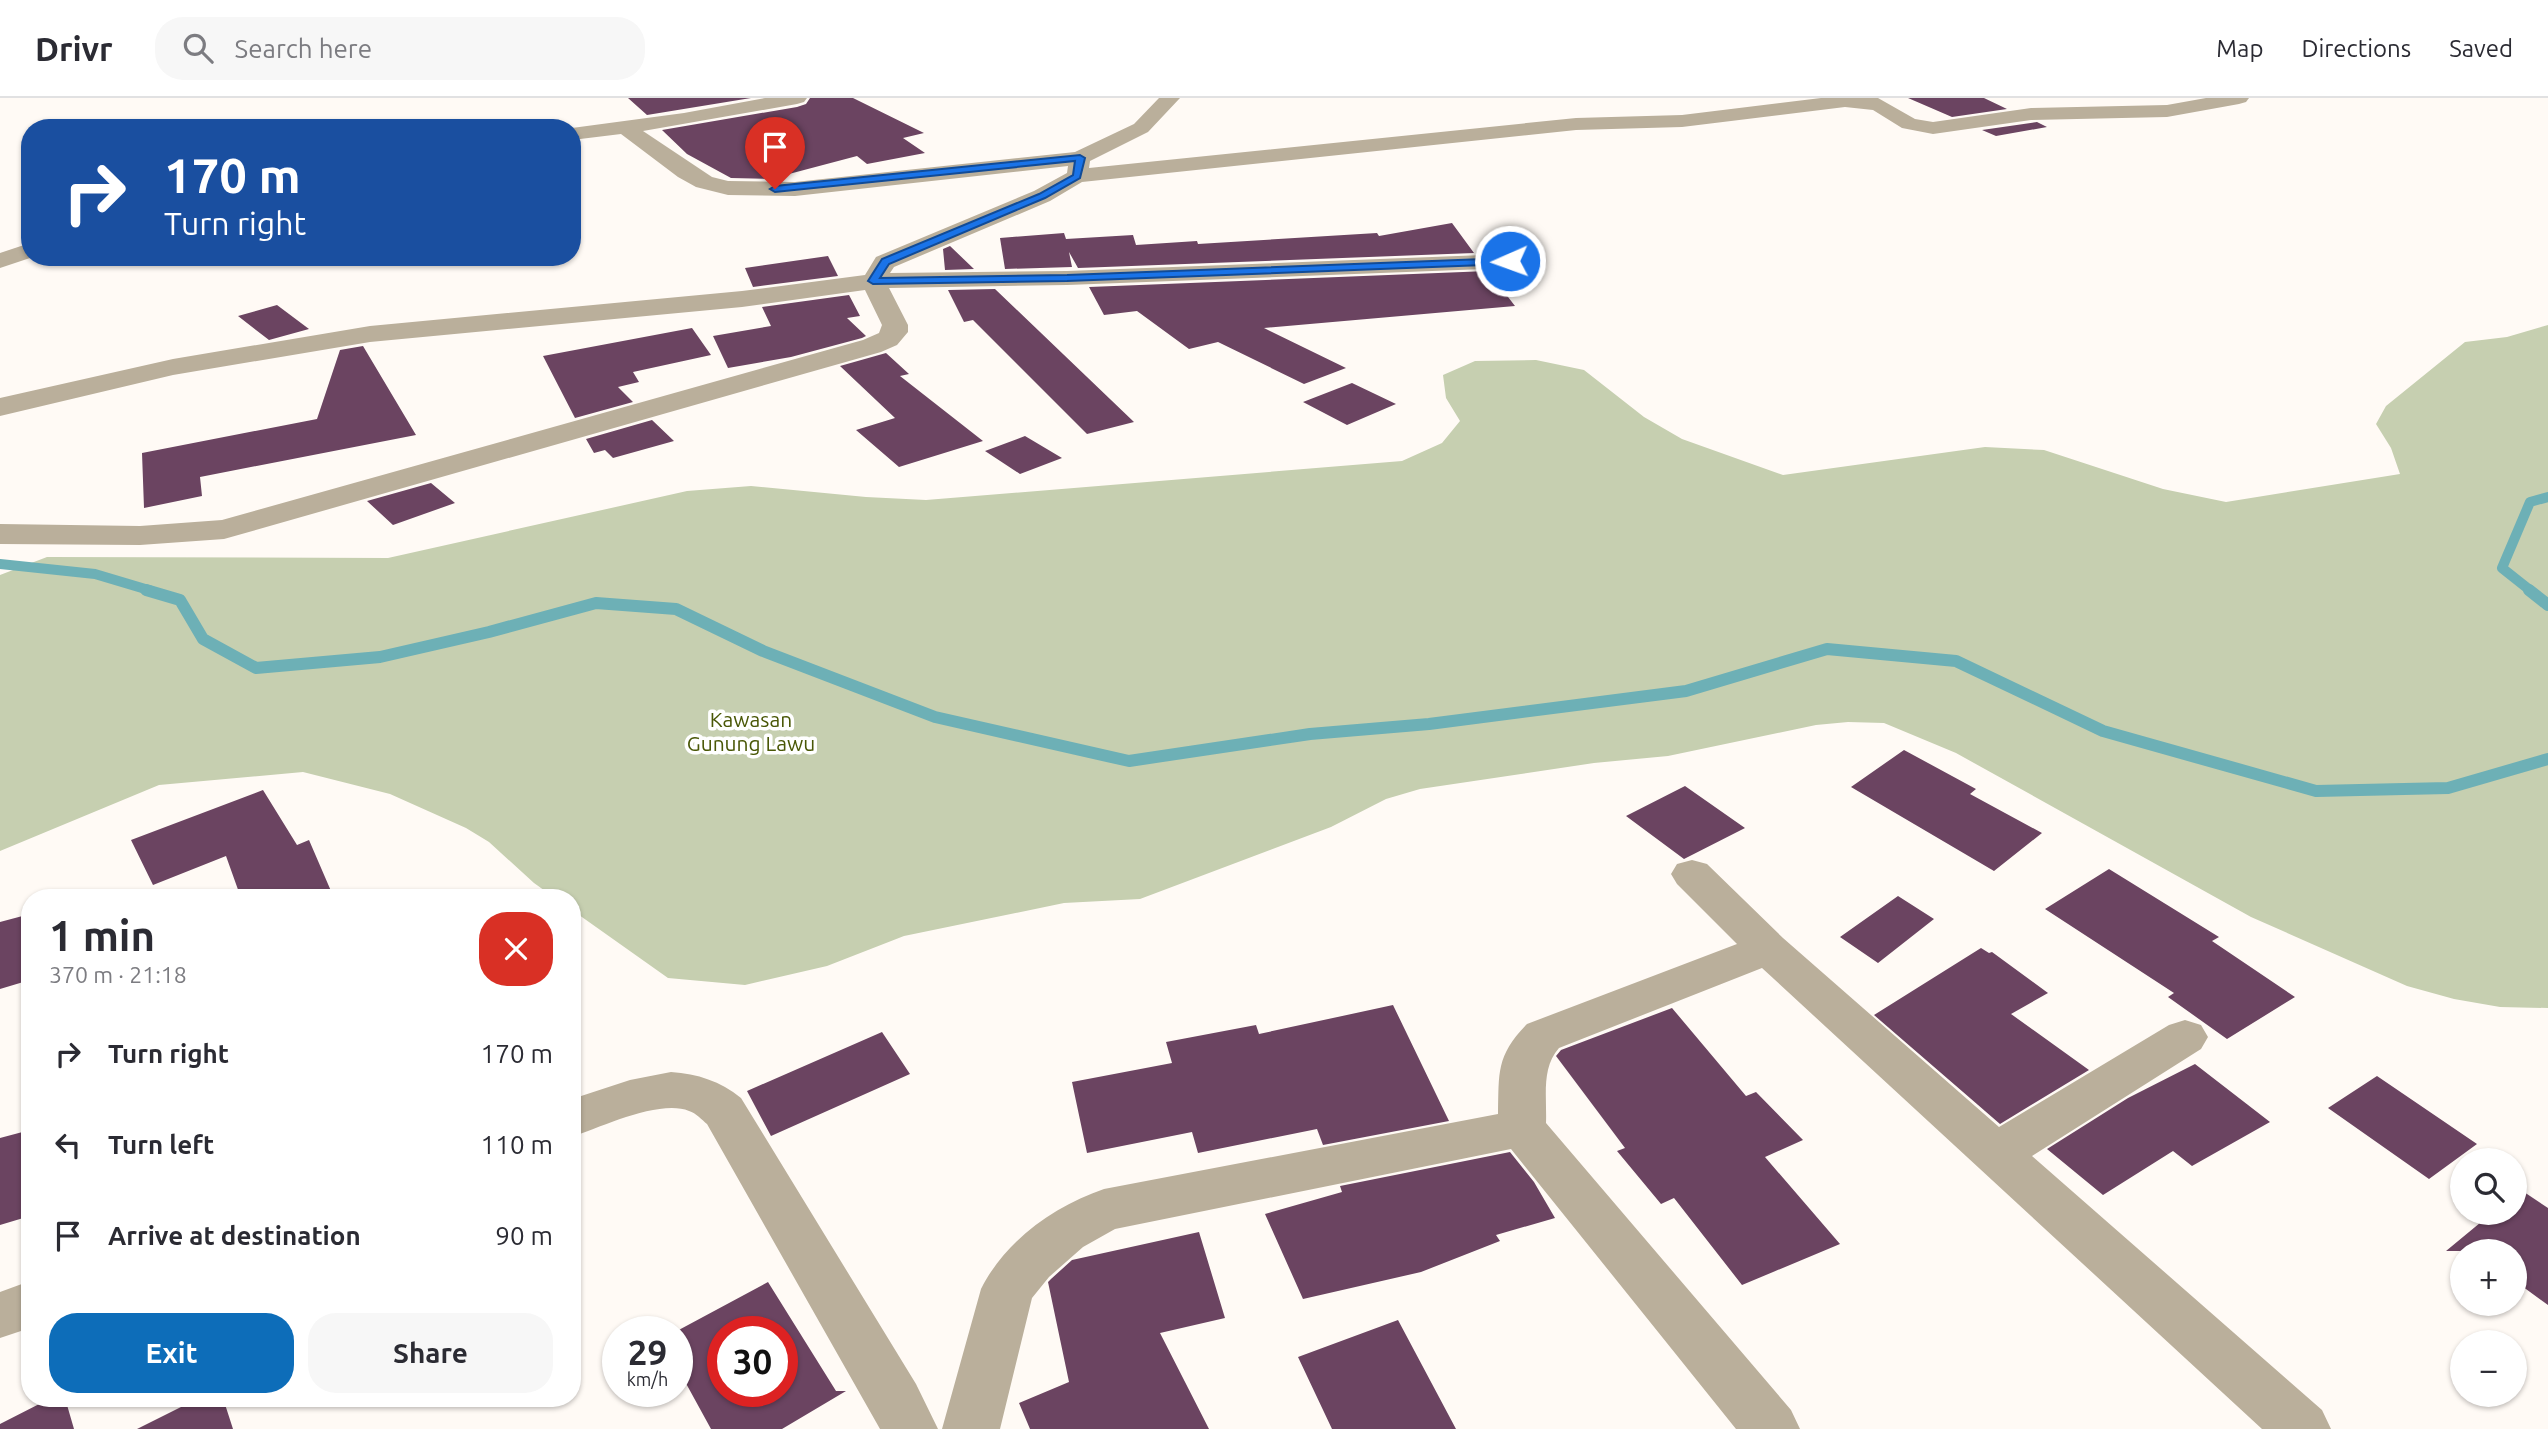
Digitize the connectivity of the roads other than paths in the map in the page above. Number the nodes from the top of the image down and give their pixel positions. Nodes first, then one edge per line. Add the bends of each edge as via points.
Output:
1 (797, 98) edge
2 (1170, 98) edge
3 (2239, 98) edge
4 (625, 127) junction
5 (581, 133) edge
6 (1079, 167) junction
7 (21, 253) edge
8 (0, 261) edge
9 (1510, 261) dead end
10 (873, 281) junction
11 (0, 407) edge
12 (0, 534) edge
13 (1692, 874) dead end
14 (1768, 949) junction
15 (2185, 1037) dead end
16 (581, 1115) edge
17 (1522, 1128) junction
18 (1997, 1153) junction
19 (21, 1307) edge
20 (0, 1315) edge
21 (909, 1429) edge
22 (971, 1429) edge
23 (1771, 1429) edge
24 (2302, 1429) edge

1 - 4 street
2 - 6 street via 1141,128
3 - 6 street via 2167,111 2031,114 1933,128 1909,124 1878,104 1845,101 1682,121 1576,124
4 - 5 street
4 - 6 street via 686,172 728,188 795,189
6 - 10 street via 1042,196 885,262
7 - 8 street
9 - 10 street
10 - 11 street via 742,299 370,334 173,367
10 - 12 street via 895,332 872,346 224,529 155,535
13 - 14 street
14 - 17 street via 1543,1037 1527,1053
14 - 18 street
15 - 18 street
16 - 21 street via 660,1091 698,1092 713,1099
17 - 22 street via 1104,1210 1065,1232 1030,1261 1008,1289
17 - 23 street
18 - 24 street
19 - 20 street

